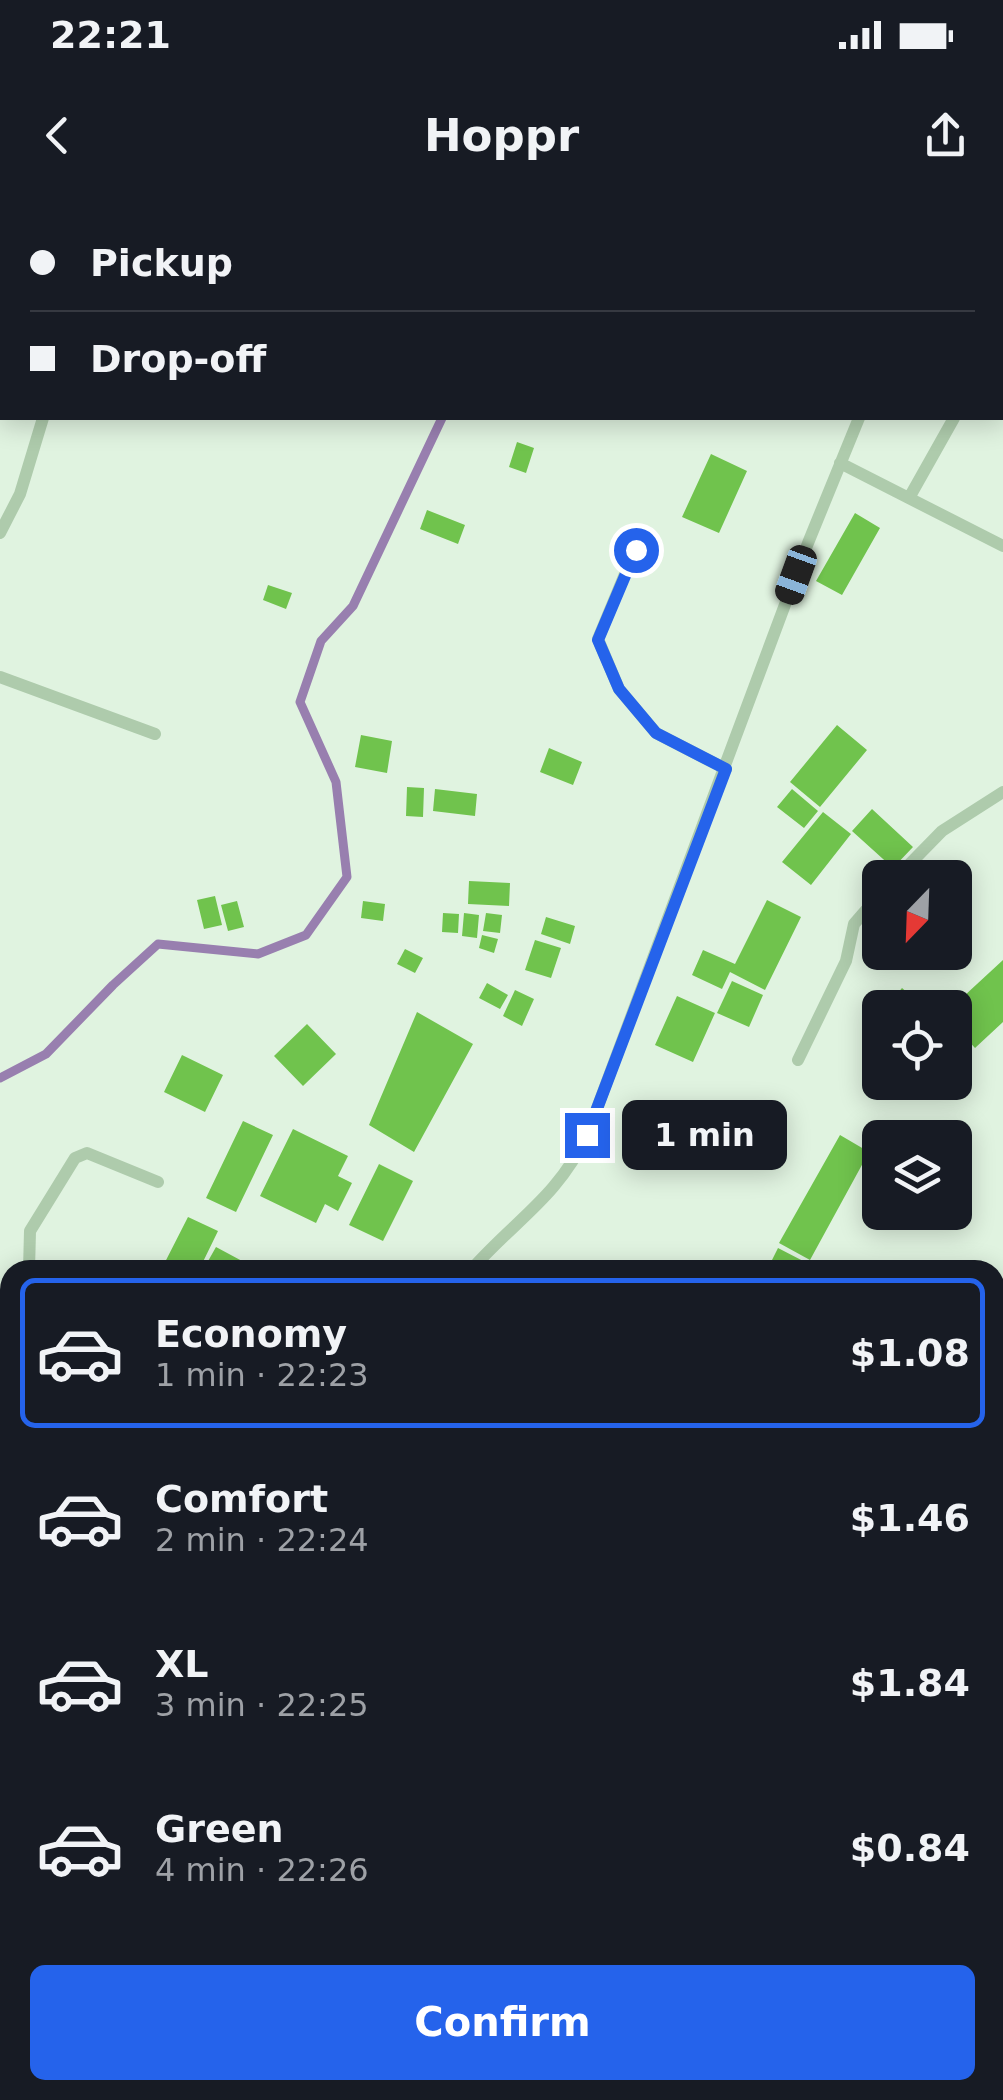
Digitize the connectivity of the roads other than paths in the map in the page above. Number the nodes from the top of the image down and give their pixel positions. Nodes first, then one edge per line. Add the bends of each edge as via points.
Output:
1 (42, 420) edge
2 (858, 420) edge
3 (953, 420) edge
4 (840, 463) junction
5 (909, 498) junction
6 (0, 533) edge
7 (1003, 546) edge
8 (636, 550) dead end
9 (0, 677) edge
10 (155, 734) dead end
11 (726, 769) junction
12 (1003, 792) edge
13 (914, 860) edge
14 (862, 915) edge
15 (798, 1060) dead end
16 (158, 1182) dead end
17 (29, 1260) edge
18 (483, 1260) edge

1 - 6 lane via 20,494
2 - 4 lane
3 - 5 lane
4 - 5 lane
4 - 11 lane
5 - 7 lane
8 - 11 lane via 598,640 619,689 656,733
9 - 10 lane
11 - 18 lane via 573,1165
12 - 13 lane via 942,831
14 - 15 lane
16 - 17 lane via 87,1153 75,1158 30,1231

